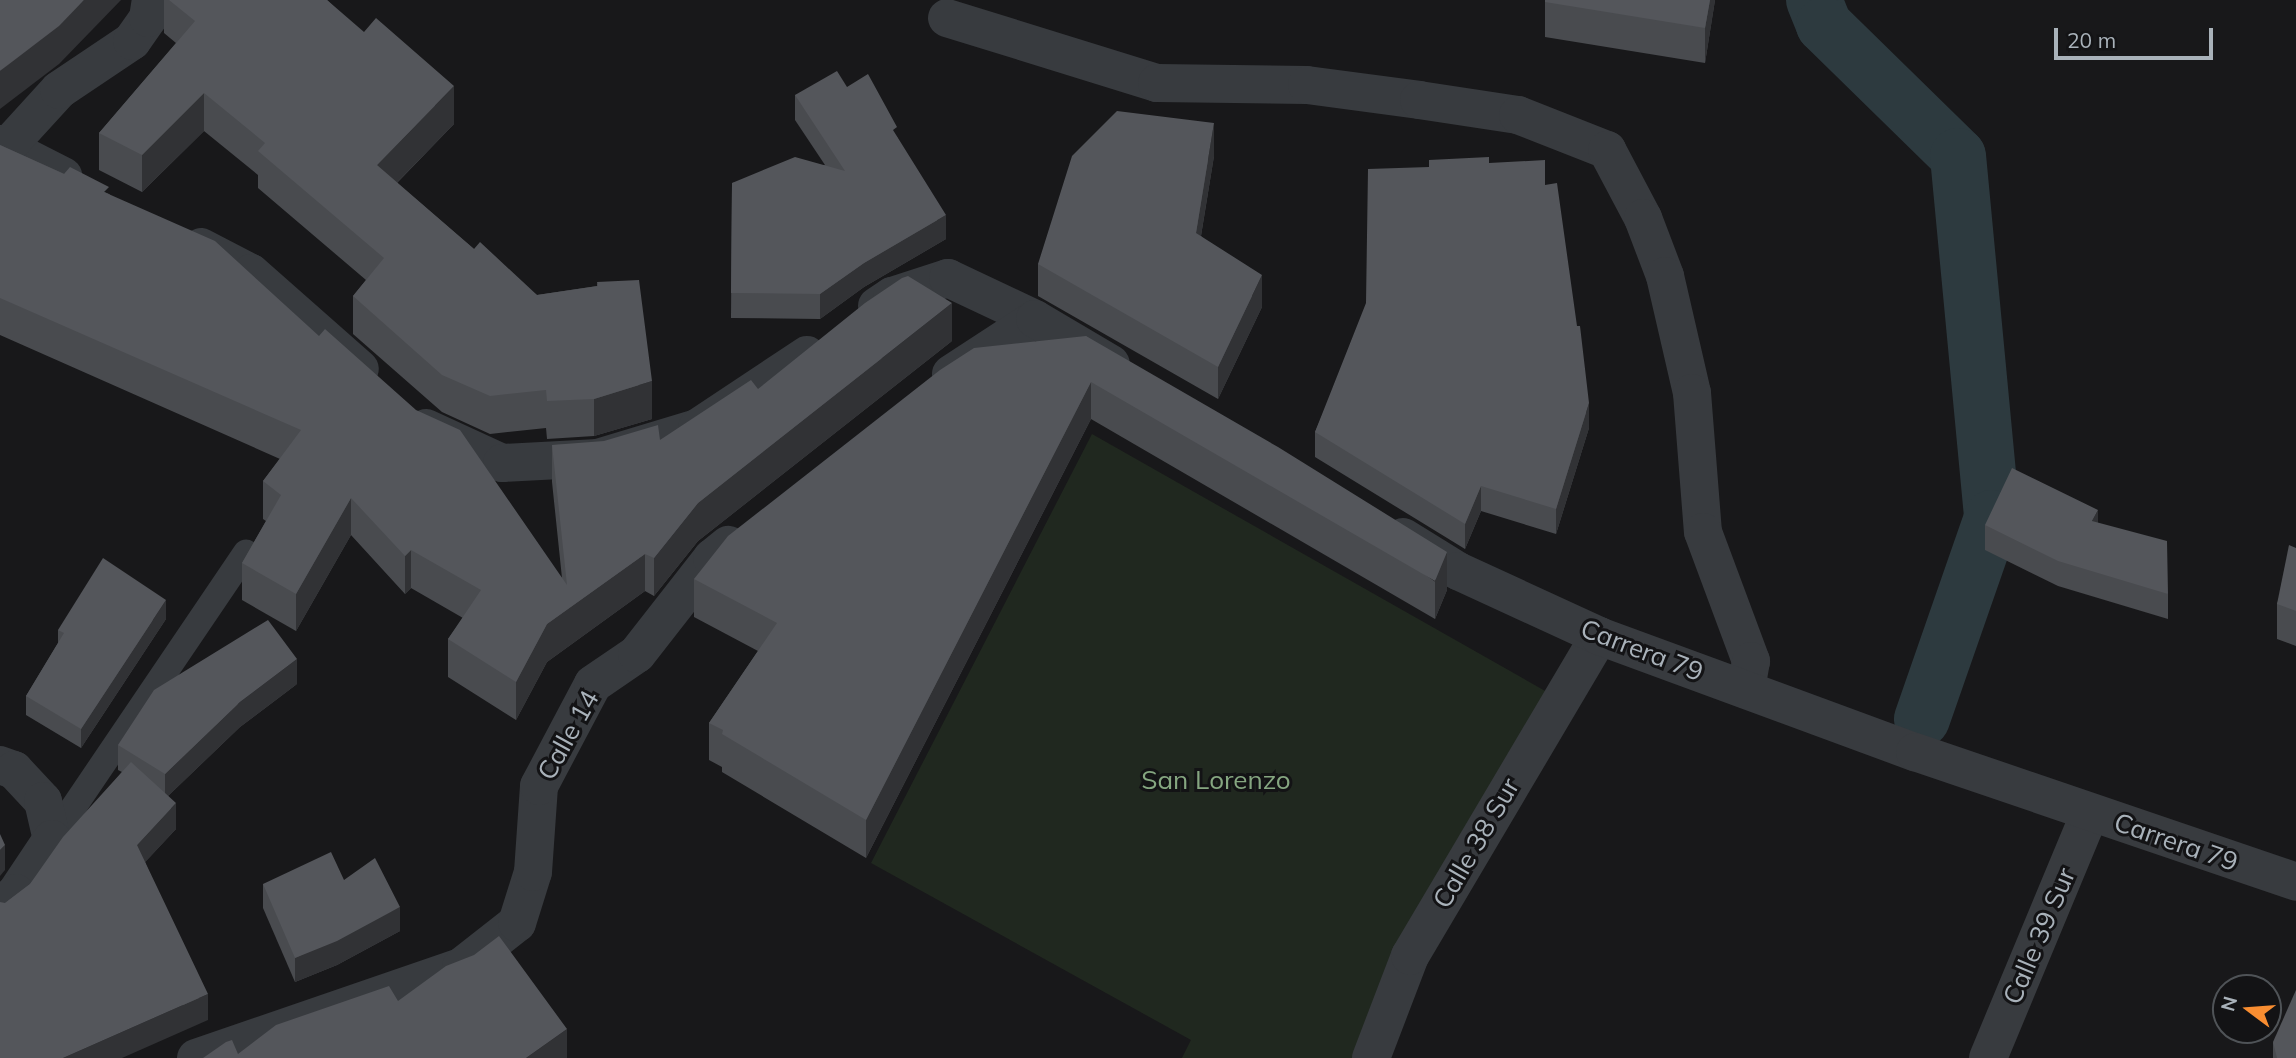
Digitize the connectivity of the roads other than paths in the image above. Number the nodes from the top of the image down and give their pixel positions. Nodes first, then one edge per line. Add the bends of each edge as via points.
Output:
1 (151, 0) edge
2 (947, 18) dead end
3 (4, 146) edge
4 (92, 191) edge
5 (166, 229) edge
6 (1035, 319) junction
7 (1145, 383) edge
8 (927, 390) edge
9 (1368, 515) edge
10 (755, 524) edge
11 (246, 552) edge
12 (1599, 636) junction
13 (1746, 690) junction
14 (0, 765) edge
15 (2090, 813) junction
16 (52, 839) junction
17 (2296, 882) edge
18 (0, 907) edge
19 (196, 1058) edge
20 (1371, 1058) edge
21 (1988, 1058) edge

1 - 3 street via 148,18 132,41 59,90
2 - 13 street via 1157,83 1307,85 1431,102 1518,115 1607,150 1643,218 1665,276 1692,393 1703,532 1751,661
3 - 4 street
5 - 6 street via 251,273 430,431 502,463 598,458 697,428 892,296 948,278
6 - 7 street
6 - 8 street
9 - 12 street, Carrera 79 via 1458,571
10 - 19 street, Calle 14 via 712,558 637,654 593,684 539,786 533,872 517,923 461,967
11 - 16 lane
12 - 13 street, Carrera 79
12 - 20 street, Calle 38 Sur via 1410,956
13 - 15 street, Carrera 79
14 - 16 street via 14,769 43,801
15 - 17 street, Carrera 79
15 - 21 street, Calle 39 Sur
16 - 18 street via 16,892

